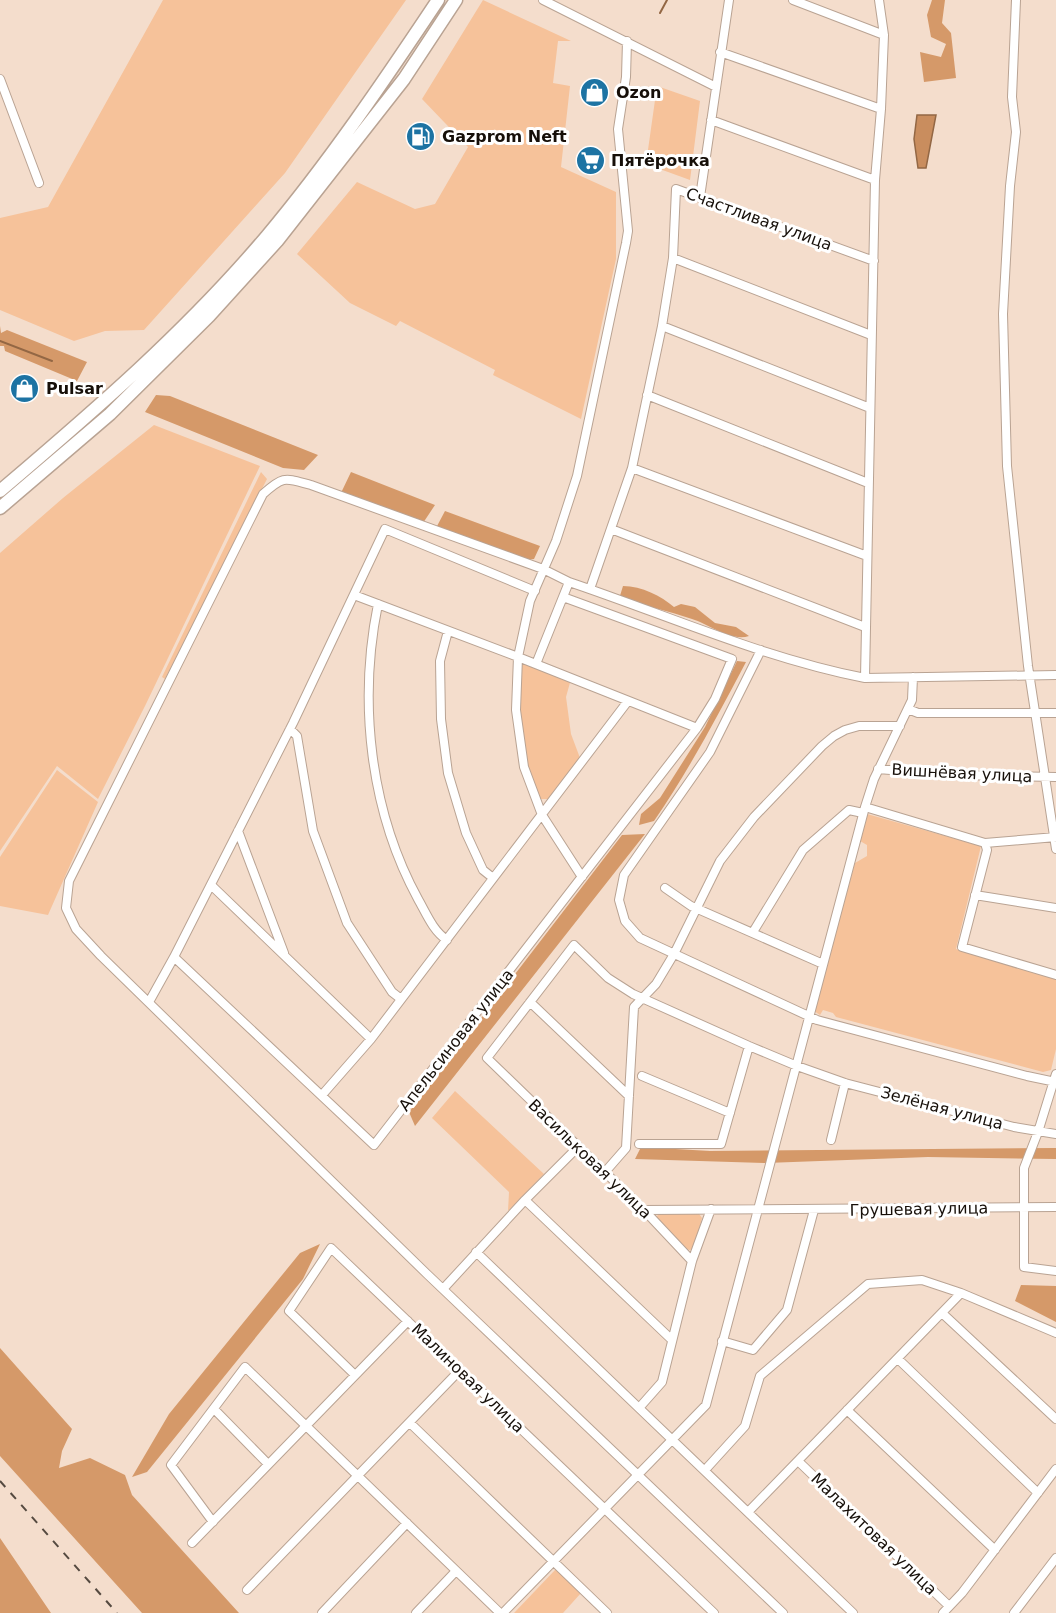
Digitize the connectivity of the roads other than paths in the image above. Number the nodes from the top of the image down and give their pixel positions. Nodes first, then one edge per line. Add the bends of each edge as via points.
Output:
1 (438, 0) edge
2 (456, 0) edge
3 (543, 0) edge
4 (729, 0) edge
5 (793, 0) edge
6 (879, 0) edge
7 (1016, 0) edge
8 (884, 35) junction
9 (627, 41) junction
10 (720, 51) junction
11 (0, 79) edge
12 (716, 87) junction
13 (881, 109) junction
14 (711, 120) junction
15 (875, 180) junction
16 (39, 183) dead end
17 (700, 197) junction
18 (673, 258) junction
19 (874, 261) junction
20 (662, 326) junction
21 (871, 335) junction
22 (647, 395) junction
23 (870, 408) junction
24 (51, 448) junction
25 (58, 459) junction
26 (632, 468) junction
27 (868, 483) junction
28 (0, 491) edge
29 (0, 508) edge
30 (611, 529) junction
31 (867, 556) junction
32 (543, 569) junction
33 (569, 582) junction
34 (590, 589) junction
35 (535, 591) junction
36 (354, 595) junction
37 (563, 597) junction
38 (378, 604) junction
39 (865, 627) junction
40 (448, 630) junction
41 (761, 650) junction
42 (518, 657) junction
43 (536, 664) junction
44 (1056, 675) edge
45 (1031, 676) junction
46 (913, 677) junction
47 (865, 678) junction
48 (628, 700) junction
49 (908, 709) junction
50 (1056, 713) edge
51 (1036, 714) junction
52 (900, 726) junction
53 (697, 728) junction
54 (290, 729) junction
55 (878, 769) junction
56 (1045, 777) junction
57 (1056, 777) edge
58 (864, 810) junction
59 (542, 815) junction
60 (238, 831) junction
61 (1055, 837) edge
62 (985, 843) junction
63 (1056, 849) edge
64 (582, 877) junction
65 (493, 878) junction
66 (211, 885) junction
67 (665, 888) dead end
68 (975, 894) junction
69 (697, 908) junction
70 (1056, 908) edge
71 (753, 932) junction
72 (447, 940) junction
73 (674, 954) junction
74 (285, 956) junction
75 (174, 957) junction
76 (823, 964) junction
77 (1056, 975) edge
78 (642, 998) junction
79 (401, 999) junction
80 (149, 1002) junction
81 (530, 1002) junction
82 (809, 1016) junction
83 (371, 1039) junction
84 (749, 1046) junction
85 (797, 1066) junction
86 (642, 1076) dead end
87 (1055, 1079) edge
88 (845, 1083) junction
89 (322, 1095) junction
90 (629, 1096) junction
91 (730, 1113) junction
92 (1038, 1132) junction
93 (1056, 1134) edge
94 (831, 1140) dead end
95 (639, 1144) dead end
96 (579, 1147) junction
97 (605, 1172) junction
98 (525, 1200) junction
99 (1056, 1207) edge
100 (1024, 1208) junction
101 (711, 1209) junction
102 (644, 1210) junction
103 (757, 1210) junction
104 (814, 1210) junction
105 (476, 1252) junction
106 (692, 1261) junction
107 (1056, 1271) edge
108 (443, 1289) junction
109 (961, 1293) junction
110 (942, 1313) junction
111 (408, 1321) junction
112 (1056, 1333) edge
113 (672, 1340) junction
114 (723, 1341) junction
115 (898, 1359) junction
116 (460, 1371) junction
117 (355, 1375) junction
118 (639, 1408) junction
119 (215, 1410) junction
120 (847, 1410) junction
121 (1056, 1419) edge
122 (410, 1423) junction
123 (306, 1426) junction
124 (673, 1440) junction
125 (798, 1461) junction
126 (268, 1464) junction
127 (1056, 1469) edge
128 (705, 1470) junction
129 (640, 1475) junction
130 (359, 1476) junction
131 (1038, 1493) junction
132 (604, 1509) junction
133 (748, 1511) junction
134 (213, 1522) junction
135 (407, 1523) junction
136 (192, 1543) dead end
137 (995, 1550) junction
138 (1056, 1558) edge
139 (552, 1562) junction
140 (456, 1571) junction
141 (247, 1590) dead end
142 (946, 1610) edge
143 (322, 1613) edge
144 (416, 1613) edge
145 (501, 1613) edge
146 (607, 1613) edge
147 (714, 1613) edge
148 (783, 1613) edge
149 (853, 1613) edge
150 (1014, 1613) edge

1 - 24 main road via 374,95 267,236 154,356
2 - 25 main road via 404,79 277,241 209,316 110,414
3 - 9 street
4 - 10 street
5 - 8 street
6 - 8 street
7 - 45 street via 1012,97 1016,132 1003,314 1007,466
8 - 13 street
9 - 12 street
9 - 32 street via 618,129 628,231 577,476
10 - 12 street
10 - 13 street
11 - 16 street
12 - 14 street
13 - 15 street
14 - 15 street
14 - 17 street
15 - 19 street
17 - 18 street, Счастливая улица via 676,189
17 - 19 street, Счастливая улица
18 - 20 street, Счастливая улица
18 - 21 street
19 - 21 street
20 - 22 street, Счастливая улица
20 - 23 street
21 - 23 street
22 - 26 street, Счастливая улица
22 - 27 street
23 - 27 street
24 - 25 main road
24 - 28 main road
25 - 29 main road
26 - 30 street, Счастливая улица
26 - 31 street
27 - 31 street
30 - 34 street, Счастливая улица
30 - 39 street
31 - 39 street
32 - 33 street
32 - 35 street
32 - 80 street via 311,484 286,478 263,494 69,880 66,908 76,929
33 - 34 street
33 - 37 street
34 - 41 street
35 - 36 street via 385,529
35 - 42 street
36 - 38 street
36 - 54 street
37 - 43 street
37 - 53 street, Апельсиновая улица via 732,659
38 - 40 street
38 - 72 street via 369,696 371,747 384,815 409,881 431,922
39 - 47 street
40 - 42 street
40 - 65 street via 440,661 441,719 448,773 466,833 483,870
41 - 47 street
41 - 73 street via 710,752 624,875 619,900 625,921 640,938
42 - 43 street
42 - 59 street via 516,710 524,767
43 - 48 street
44 - 45 street
45 - 46 street
45 - 51 street
46 - 47 street
46 - 49 street, Вишнёвая улица
48 - 53 street
48 - 59 street
49 - 51 street via 918,713
49 - 52 street, Вишнёвая улица
50 - 51 street
51 - 56 street
52 - 55 street, Вишнёвая улица
52 - 69 street via 859,726 845,730 822,746 754,817 720,861
53 - 64 street, Апельсиновая улица
54 - 60 street
54 - 79 street via 297,736 313,831 347,923 392,992
55 - 56 street, Вишнёвая улица
55 - 58 street, Вишнёвая улица
56 - 57 street, Вишнёвая улица
56 - 61 street
58 - 62 street
58 - 71 street via 849,810 803,850
58 - 76 street, Вишнёвая улица
59 - 64 street
59 - 65 street
60 - 66 street
60 - 74 street
61 - 62 street
61 - 63 street
62 - 68 street via 987,850
64 - 89 street, Апельсиновая улица via 374,1145
65 - 72 street
66 - 74 street
66 - 75 street
67 - 69 street
68 - 70 street
68 - 77 street via 962,947
69 - 71 street
69 - 73 street
71 - 76 street
72 - 79 street
73 - 78 street via 656,984
73 - 82 street
74 - 83 street
75 - 80 street
75 - 89 street, Апельсиновая улица
76 - 82 street, Вишнёвая улица
78 - 81 street via 608,978 574,945
78 - 84 street, Зелёная улица
78 - 90 street via 634,1006
79 - 83 street
80 - 108 street
81 - 90 street
81 - 96 street, Васильковая улица via 487,1058
82 - 85 street, Вишнёвая улица
82 - 87 street via 1027,1076
83 - 89 street
84 - 85 street, Зелёная улица
84 - 91 street
85 - 88 street, Зелёная улица
85 - 103 street, Вишнёвая улица
86 - 91 street
87 - 92 street
88 - 92 street, Зелёная улица
88 - 94 street
90 - 97 street via 626,1148
91 - 95 street via 721,1144
92 - 93 street, Зелёная улица
92 - 100 street via 1024,1168
96 - 97 street, Васильковая улица
96 - 98 street
97 - 102 street, Васильковая улица
98 - 105 street
98 - 113 street
99 - 100 street, Грушевая улица
100 - 104 street, Грушевая улица
100 - 107 street via 1024,1267
101 - 102 street, Грушевая улица
101 - 103 street, Грушевая улица
101 - 106 street
102 - 106 street, Васильковая улица
103 - 104 street, Грушевая улица
103 - 114 street, Вишнёвая улица
104 - 114 street via 787,1310 753,1350
105 - 108 street
105 - 118 street
106 - 113 street
108 - 129 street
109 - 110 street, Малахитовая улица
109 - 112 street
109 - 128 street via 922,1280 868,1284 760,1376 745,1426
110 - 115 street, Малахитовая улица
110 - 121 street
111 - 116 street, Малиновая улица
111 - 117 street
111 - 117 street, Малиновая улица via 331,1248 289,1311
113 - 118 street via 662,1382
114 - 124 street, Вишнёвая улица via 706,1405
115 - 120 street, Малахитовая улица
115 - 131 street
116 - 122 street
116 - 132 street, Малиновая улица
117 - 123 street
118 - 124 street
119 - 123 street via 245,1367
119 - 126 street
119 - 134 street via 171,1465
120 - 125 street, Малахитовая улица
120 - 137 street
122 - 130 street
122 - 139 street
123 - 126 street
123 - 130 street
124 - 128 street
124 - 129 street, Вишнёвая улица
125 - 133 street, Малахитовая улица
125 - 142 street, Малахитовая улица
126 - 134 street
127 - 131 street, Малахитовая улица
128 - 133 street
129 - 132 street, Вишнёвая улица
129 - 148 street
130 - 135 street
130 - 141 street
131 - 137 street, Малахитовая улица
132 - 139 street, Вишнёвая улица
132 - 147 street, Малиновая улица
133 - 149 street
134 - 136 street
135 - 140 street
135 - 143 street
137 - 142 street, Малахитовая улица
138 - 150 street
139 - 145 street, Вишнёвая улица
139 - 146 street
140 - 144 street
140 - 145 street

